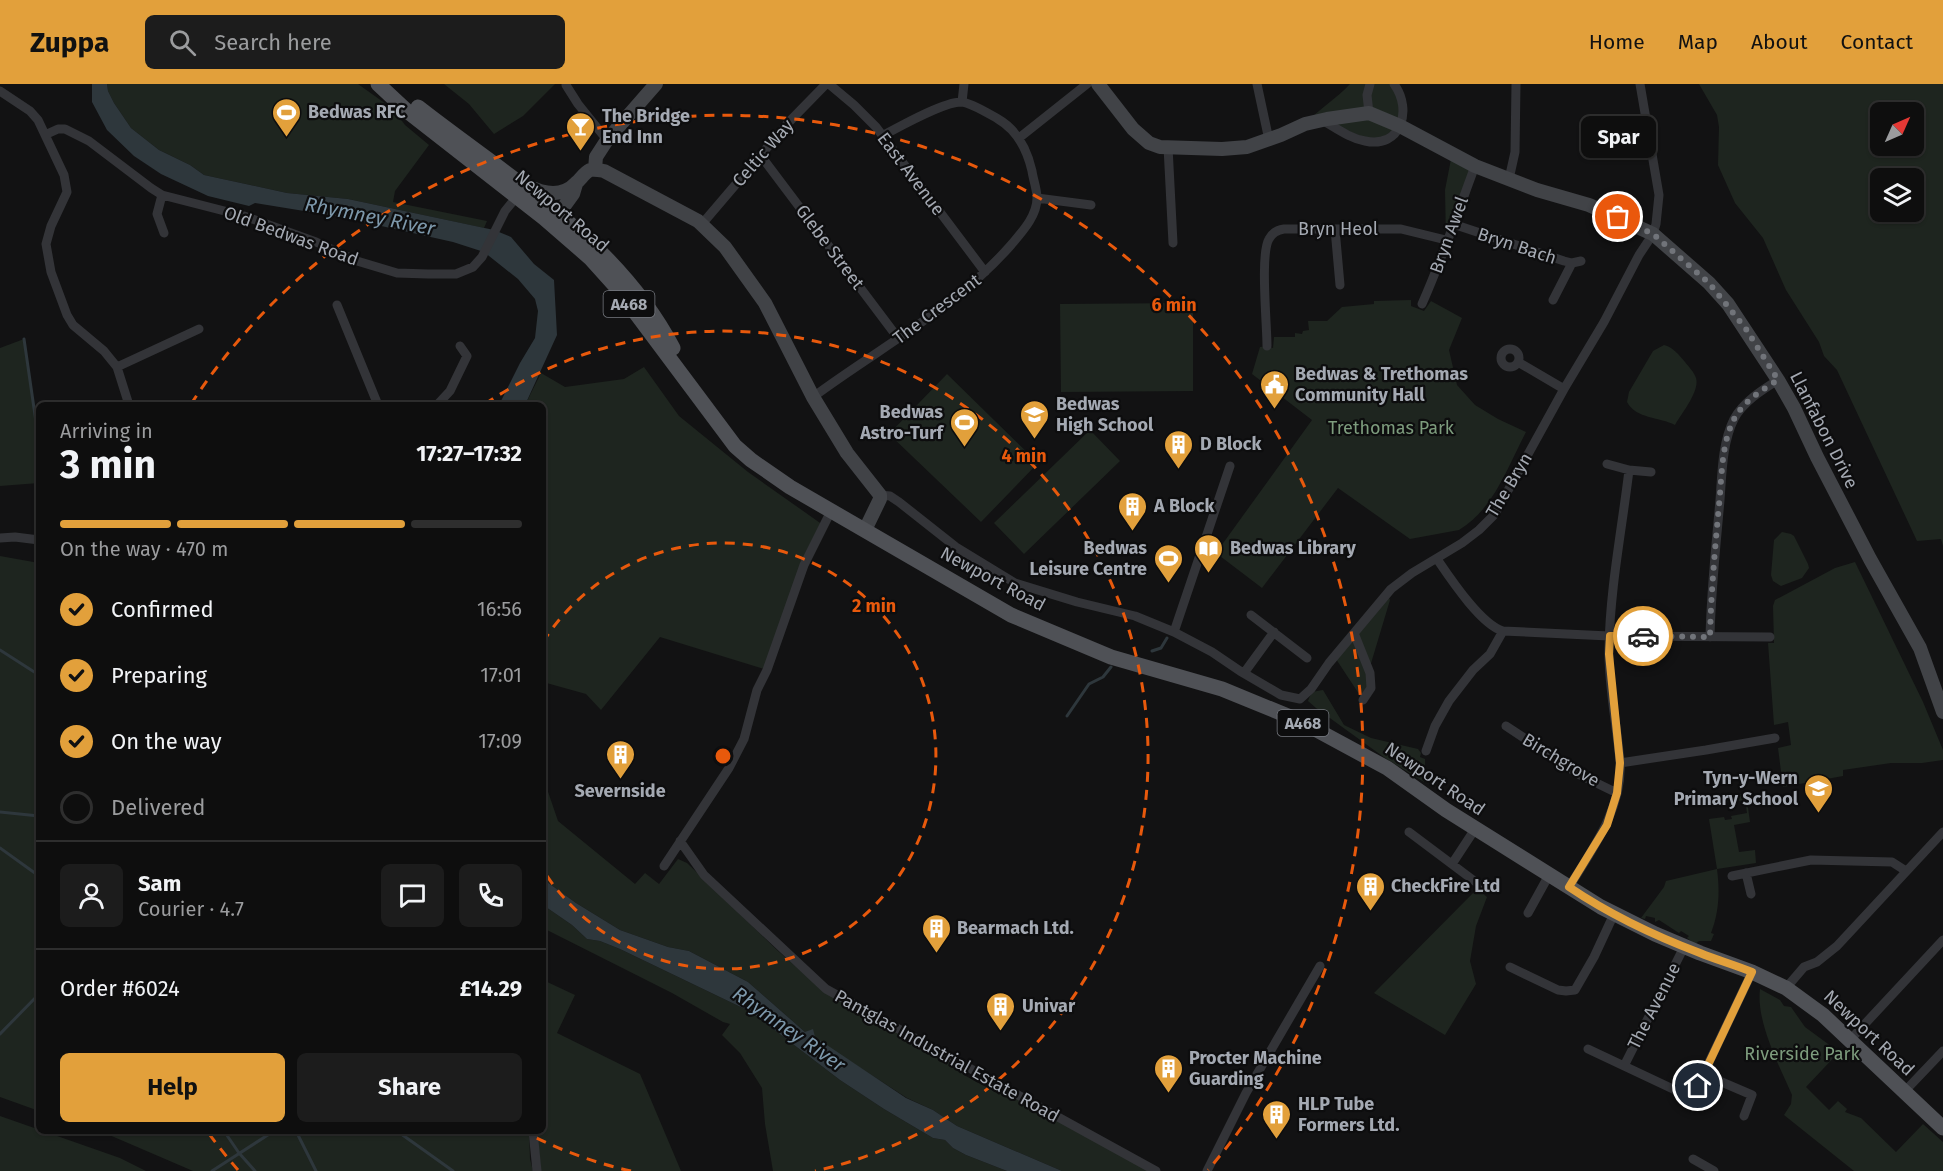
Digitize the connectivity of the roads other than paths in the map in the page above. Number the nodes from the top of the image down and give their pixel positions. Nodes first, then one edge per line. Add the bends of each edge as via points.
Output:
1 (378, 84) edge
2 (383, 84) edge
3 (828, 84) edge
4 (964, 84) edge
5 (1087, 84) edge
6 (1098, 84) edge
7 (1257, 84) edge
8 (1370, 84) edge
9 (1394, 84) edge
10 (1516, 84) edge
11 (1640, 84) edge
12 (566, 85) edge
13 (649, 86) edge
14 (0, 91) edge
15 (962, 102) junction
16 (1369, 113) junction
17 (1322, 120) junction
18 (1400, 126) junction
19 (47, 134) junction
20 (882, 136) junction
21 (1019, 138) junction
22 (607, 140) junction
23 (1269, 140) junction
24 (1168, 147) junction
25 (761, 156) junction
26 (1475, 166) junction
27 (595, 169) junction
28 (1509, 179) junction
29 (518, 190) junction
30 (571, 190) junction
31 (162, 195) junction
32 (1037, 198) junction
33 (1091, 205) dead end
34 (551, 216) junction
35 (702, 224) junction
36 (1453, 224) junction
37 (571, 225) junction
38 (1335, 229) junction
39 (164, 233) dead end
40 (1653, 234) junction
41 (1446, 240) junction
42 (1173, 243) dead end
43 (985, 272) junction
44 (1340, 285) dead end
45 (1553, 300) dead end
46 (337, 304) dead end
47 (1422, 304) dead end
48 (200, 329) dead end
49 (898, 338) junction
50 (460, 346) dead end
51 (1267, 346) dead end
52 (478, 351) dead end
53 (467, 356) junction
54 (1518, 362) dead end
55 (117, 368) junction
56 (1778, 380) junction
57 (1564, 389) junction
58 (697, 393) junction
59 (813, 397) junction
60 (128, 402) edge
61 (377, 402) edge
62 (440, 402) edge
63 (1607, 464) dead end
64 (1230, 466) dead end
65 (1629, 470) junction
66 (1652, 472) dead end
67 (880, 495) junction
68 (831, 511) junction
69 (865, 530) junction
70 (0, 532) edge
71 (15, 537) junction
72 (0, 538) edge
73 (36, 540) edge
74 (1437, 559) junction
75 (1251, 615) dead end
76 (1503, 631) junction
77 (1174, 632) junction
78 (1274, 632) junction
79 (1354, 633) junction
80 (1610, 636) junction
81 (1710, 637) junction
82 (1770, 637) dead end
83 (1307, 658) dead end
84 (1244, 673) junction
85 (1311, 688) joint
86 (1363, 700) dead end
87 (1943, 712) edge
88 (1506, 726) dead end
89 (1775, 738) dead end
90 (1426, 752) dead end
91 (1620, 763) junction
92 (1617, 793) junction
93 (1475, 829) junction
94 (1943, 831) edge
95 (1409, 832) dead end
96 (680, 841) junction
97 (1452, 864) junction
98 (664, 866) dead end
99 (1906, 871) junction
100 (1746, 873) junction
101 (1549, 875) junction
102 (1732, 876) dead end
103 (1481, 886) dead end
104 (1569, 887) junction
105 (1751, 894) dead end
106 (1528, 913) dead end
107 (1614, 914) junction
108 (1943, 940) edge
109 (1684, 947) junction
110 (1320, 966) dead end
111 (1510, 967) dead end
112 (1752, 972) junction
113 (1786, 988) junction
114 (1849, 1041) junction
115 (1588, 1049) dead end
116 (1943, 1051) edge
117 (1624, 1066) junction
118 (1703, 1074) junction
119 (1905, 1092) junction
120 (1744, 1116) dead end
121 (1943, 1128) edge
122 (532, 1134) edge
123 (1693, 1159) dead end
124 (537, 1171) edge
125 (1156, 1171) edge
126 (1207, 1171) edge
127 (1714, 1171) edge

1 - 29 main road, Newport Road via 407,111
2 - 29 main road, Newport Road via 413,103
3 - 20 street, East Avenue
3 - 25 street, Celtic Way
4 - 15 street
5 - 21 street
6 - 24 street via 1133,129 1149,143
7 - 23 street
8 - 16 street
9 - 18 street via 1403,103
10 - 28 street via 1515,152
11 - 40 street via 1659,195
12 - 22 street
13 - 22 street
14 - 19 street via 34,115
15 - 20 street
15 - 21 street via 1008,125
16 - 17 street
16 - 18 street, Llanfabon Drive
17 - 18 street via 1366,142 1386,139
17 - 23 street
18 - 26 street, Llanfabon Drive
19 - 31 street, Old Bedwas Road via 65,129 89,141
19 - 55 street via 67,185 46,244 51,272 73,325 104,351
20 - 43 street, East Avenue
21 - 32 street via 1030,164
22 - 27 street
23 - 24 street via 1222,149
24 - 42 street
25 - 35 street, Celtic Way
25 - 49 street, Glebe Street
26 - 28 street, Llanfabon Drive
26 - 36 street, Bryn Awel
27 - 30 street, Newport Road
27 - 35 street, Newport Road
28 - 40 street, Llanfabon Drive via 1581,202
29 - 30 street via 546,194
29 - 31 street, Old Bedwas Road via 473,267 460,273 428,274 397,273 244,216
29 - 34 main road, Newport Road
30 - 34 street, Newport Road
30 - 37 street
31 - 39 street via 157,214
32 - 33 street
32 - 43 street, The Crescent via 1026,228
34 - 37 main road, Newport Road
34 - 58 main road, Newport Road / A468 via 603,271
35 - 59 street, Newport Road via 725,247 765,303
36 - 41 street, Bryn Awel
36 - 45 street, Bryn Bach via 1577,262
37 - 58 main road, Newport Road via 606,258 646,306
38 - 41 street, Bryn Heol via 1401,229
38 - 44 street
38 - 51 street, Bryn Heol via 1284,229 1267,241
40 - 56 street, Llanfabon Drive via 1722,297
40 - 57 street, The Bryn
41 - 47 street, Bryn Awel
43 - 49 street, The Crescent via 937,313
46 - 61 street
48 - 55 street
49 - 59 street, The Crescent
50 - 53 street
52 - 53 street
53 - 62 street via 450,391
54 - 57 street
55 - 60 street
56 - 81 street via 1750,400 1730,430 1722,475
56 - 87 street, Llanfabon Drive via 1920,648
57 - 74 street, The Bryn via 1495,514
58 - 68 main road, Newport Road / A468 via 744,453
59 - 67 street, Newport Road via 853,462
63 - 65 street
64 - 77 street
65 - 66 street
65 - 80 street
67 - 69 street
67 - 77 street, Newport Road via 890,496 956,547 1015,583 1135,616
68 - 69 main road, Newport Road / A468
68 - 96 street via 804,565 768,670 757,690 744,739
69 - 93 main road, Newport Road / A468 via 1011,615 1111,657 1222,689 1300,721 1387,768
70 - 71 street
71 - 72 street
71 - 73 street
74 - 76 street via 1474,609
74 - 79 street, The Bryn via 1391,589
75 - 78 street
76 - 80 street
76 - 90 street via 1490,654 1449,701
77 - 84 street, Newport Road
78 - 83 street
78 - 84 street
79 - 85 street, The Bryn
79 - 86 street via 1370,673 1371,688
80 - 81 street
80 - 91 street
81 - 82 street
84 - 85 street, Newport Road via 1290,698 1300,699
88 - 92 street, Birchgrove via 1580,775
89 - 91 street
91 - 92 street
92 - 104 street via 1607,825
93 - 97 street
93 - 101 main road, Newport Road / A468
94 - 99 street
95 - 97 street
96 - 98 street
96 - 125 street, Pantglas Industrial Estate Road via 704,875 826,989
97 - 103 street
99 - 100 street via 1892,862 1811,860
99 - 113 street via 1837,946 1804,967
100 - 102 street
100 - 105 street
101 - 104 main road, Newport Road / A468
101 - 106 street
104 - 107 main road, Newport Road / A468
107 - 109 main road, Newport Road / A468
107 - 111 street via 1575,990 1558,990
108 - 114 street
109 - 112 main road, Newport Road / A468
109 - 117 street, The Avenue
110 - 126 street via 1246,1093
112 - 113 main road, Newport Road / A468
112 - 118 street
113 - 114 main road, Newport Road / A468
114 - 119 main road, Newport Road / A468
115 - 117 street
116 - 119 street
117 - 118 street via 1692,1098
118 - 120 street via 1752,1095
119 - 121 main road, Newport Road / A468
122 - 124 street
123 - 127 street

